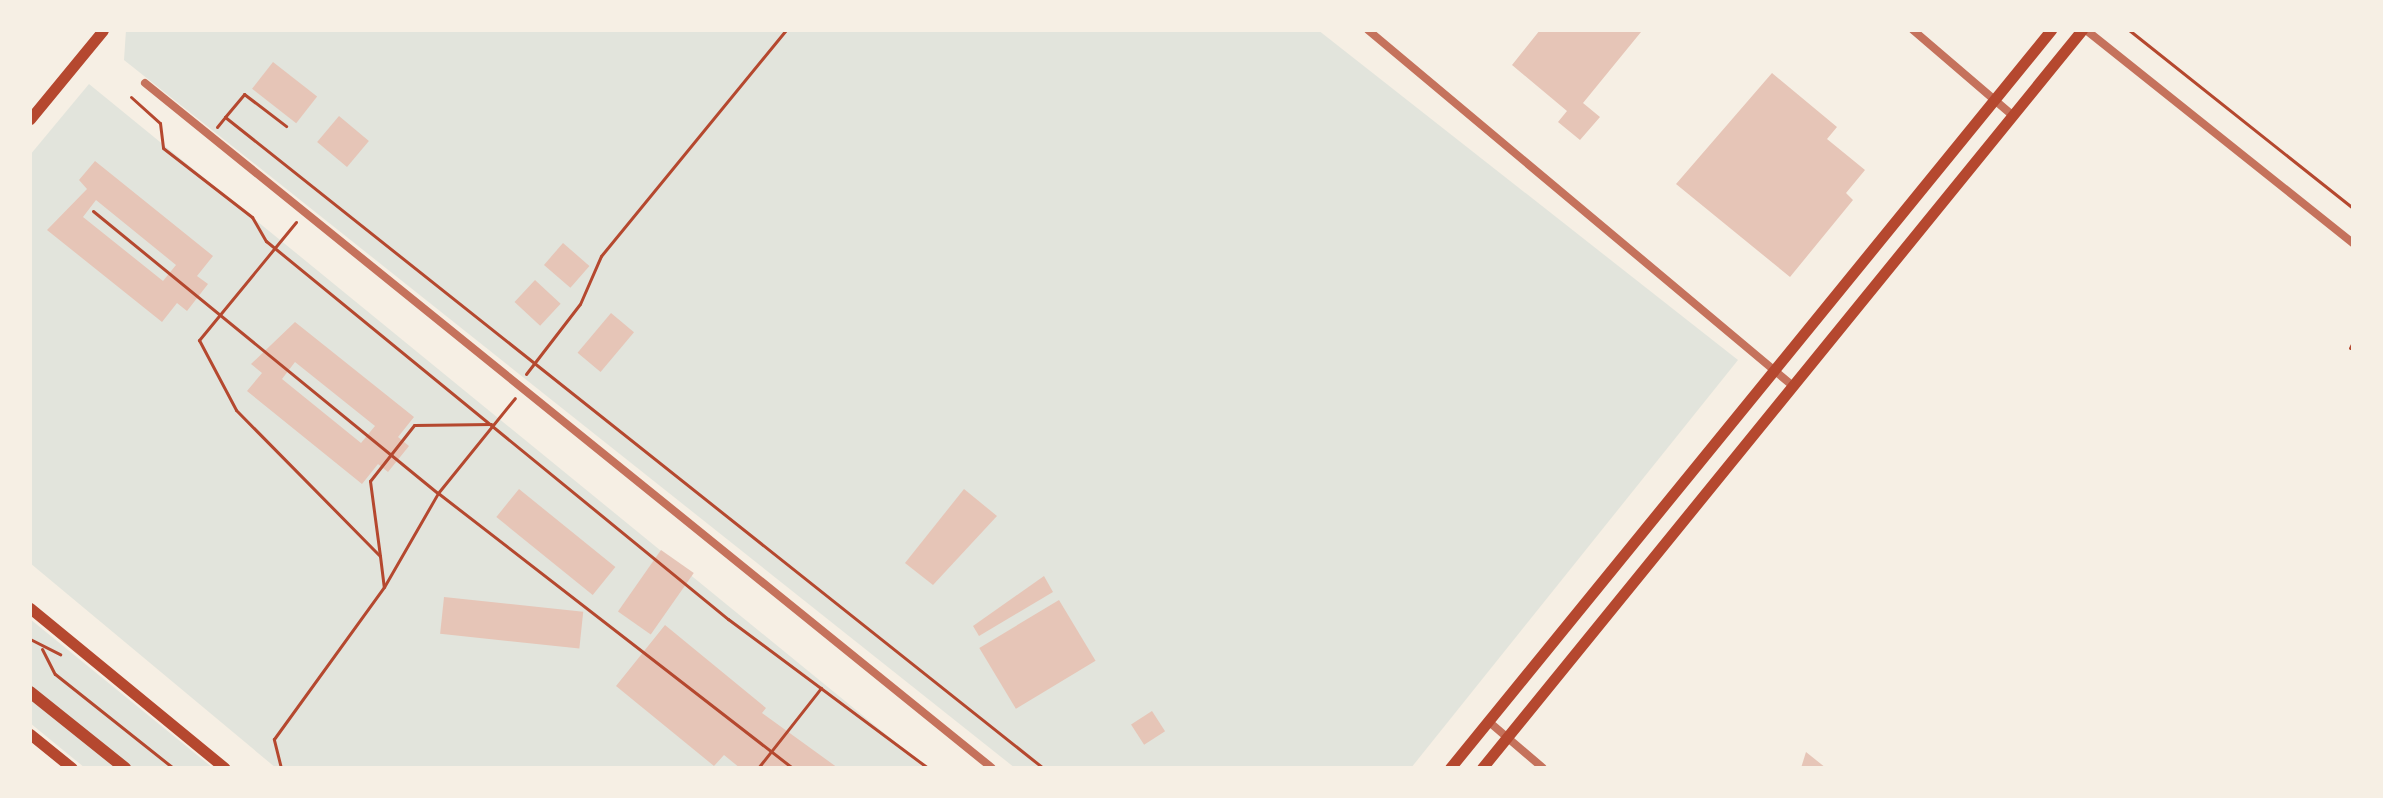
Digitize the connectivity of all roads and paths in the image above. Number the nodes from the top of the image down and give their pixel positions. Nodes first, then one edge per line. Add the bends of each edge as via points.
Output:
1 (103, 30) edge
2 (786, 30) edge
3 (1368, 30) edge
4 (1913, 30) edge
5 (2051, 30) edge
6 (2084, 30) edge
7 (2129, 30) edge
8 (145, 83) dead end
9 (131, 97) dead end
10 (1994, 98) junction
11 (2012, 115) junction
12 (225, 117) junction
13 (30, 119) edge
14 (286, 126) dead end
15 (210, 135) junction
16 (2353, 208) edge
17 (93, 211) dead end
18 (302, 213) junction
19 (2353, 243) edge
20 (275, 248) junction
21 (220, 313) junction
22 (2353, 342) edge
23 (2350, 348) dead end
24 (531, 359) junction
25 (1772, 368) junction
26 (1793, 386) junction
27 (520, 392) junction
28 (494, 424) junction
29 (390, 454) junction
30 (438, 493) junction
31 (380, 556) junction
32 (384, 587) junction
33 (30, 608) edge
34 (42, 649) dead end
35 (821, 688) junction
36 (30, 692) edge
37 (1488, 721) junction
38 (30, 734) edge
39 (1507, 738) junction
40 (772, 750) junction
41 (72, 768) edge
42 (125, 768) edge
43 (173, 768) edge
44 (225, 768) edge
45 (281, 768) edge
46 (758, 768) edge
47 (793, 768) edge
48 (928, 768) edge
49 (992, 768) edge
50 (1043, 768) edge
51 (1450, 768) edge
52 (1482, 768) edge
53 (1543, 768) edge

1 - 13 main road
2 - 24 path via 601,256 580,304
3 - 25 street
4 - 10 street
5 - 10 main road
6 - 11 main road
6 - 19 street
7 - 16 path
8 - 15 street
9 - 20 path via 160,123 163,148 252,217
10 - 11 street
10 - 25 main road
11 - 26 main road
12 - 14 path via 244,94
12 - 15 path
12 - 24 path
15 - 18 street
17 - 21 path
18 - 20 path
18 - 27 street
20 - 21 path
20 - 28 path
21 - 29 path
21 - 31 path via 199,340 236,410
22 - 23 path
24 - 27 path
24 - 50 path
25 - 26 street
25 - 37 main road
26 - 39 main road
27 - 28 path
27 - 49 street
28 - 29 path via 414,425
28 - 30 path
28 - 35 path
29 - 30 path
29 - 31 path via 370,481
30 - 32 path
30 - 40 path
31 - 32 path
32 - 45 path via 274,739
33 - 44 main road
34 - 43 path via 55,674
35 - 40 path
35 - 48 path
36 - 42 main road
37 - 39 street
37 - 51 main road
38 - 41 main road
39 - 52 main road
39 - 53 street
40 - 46 path
40 - 47 path

